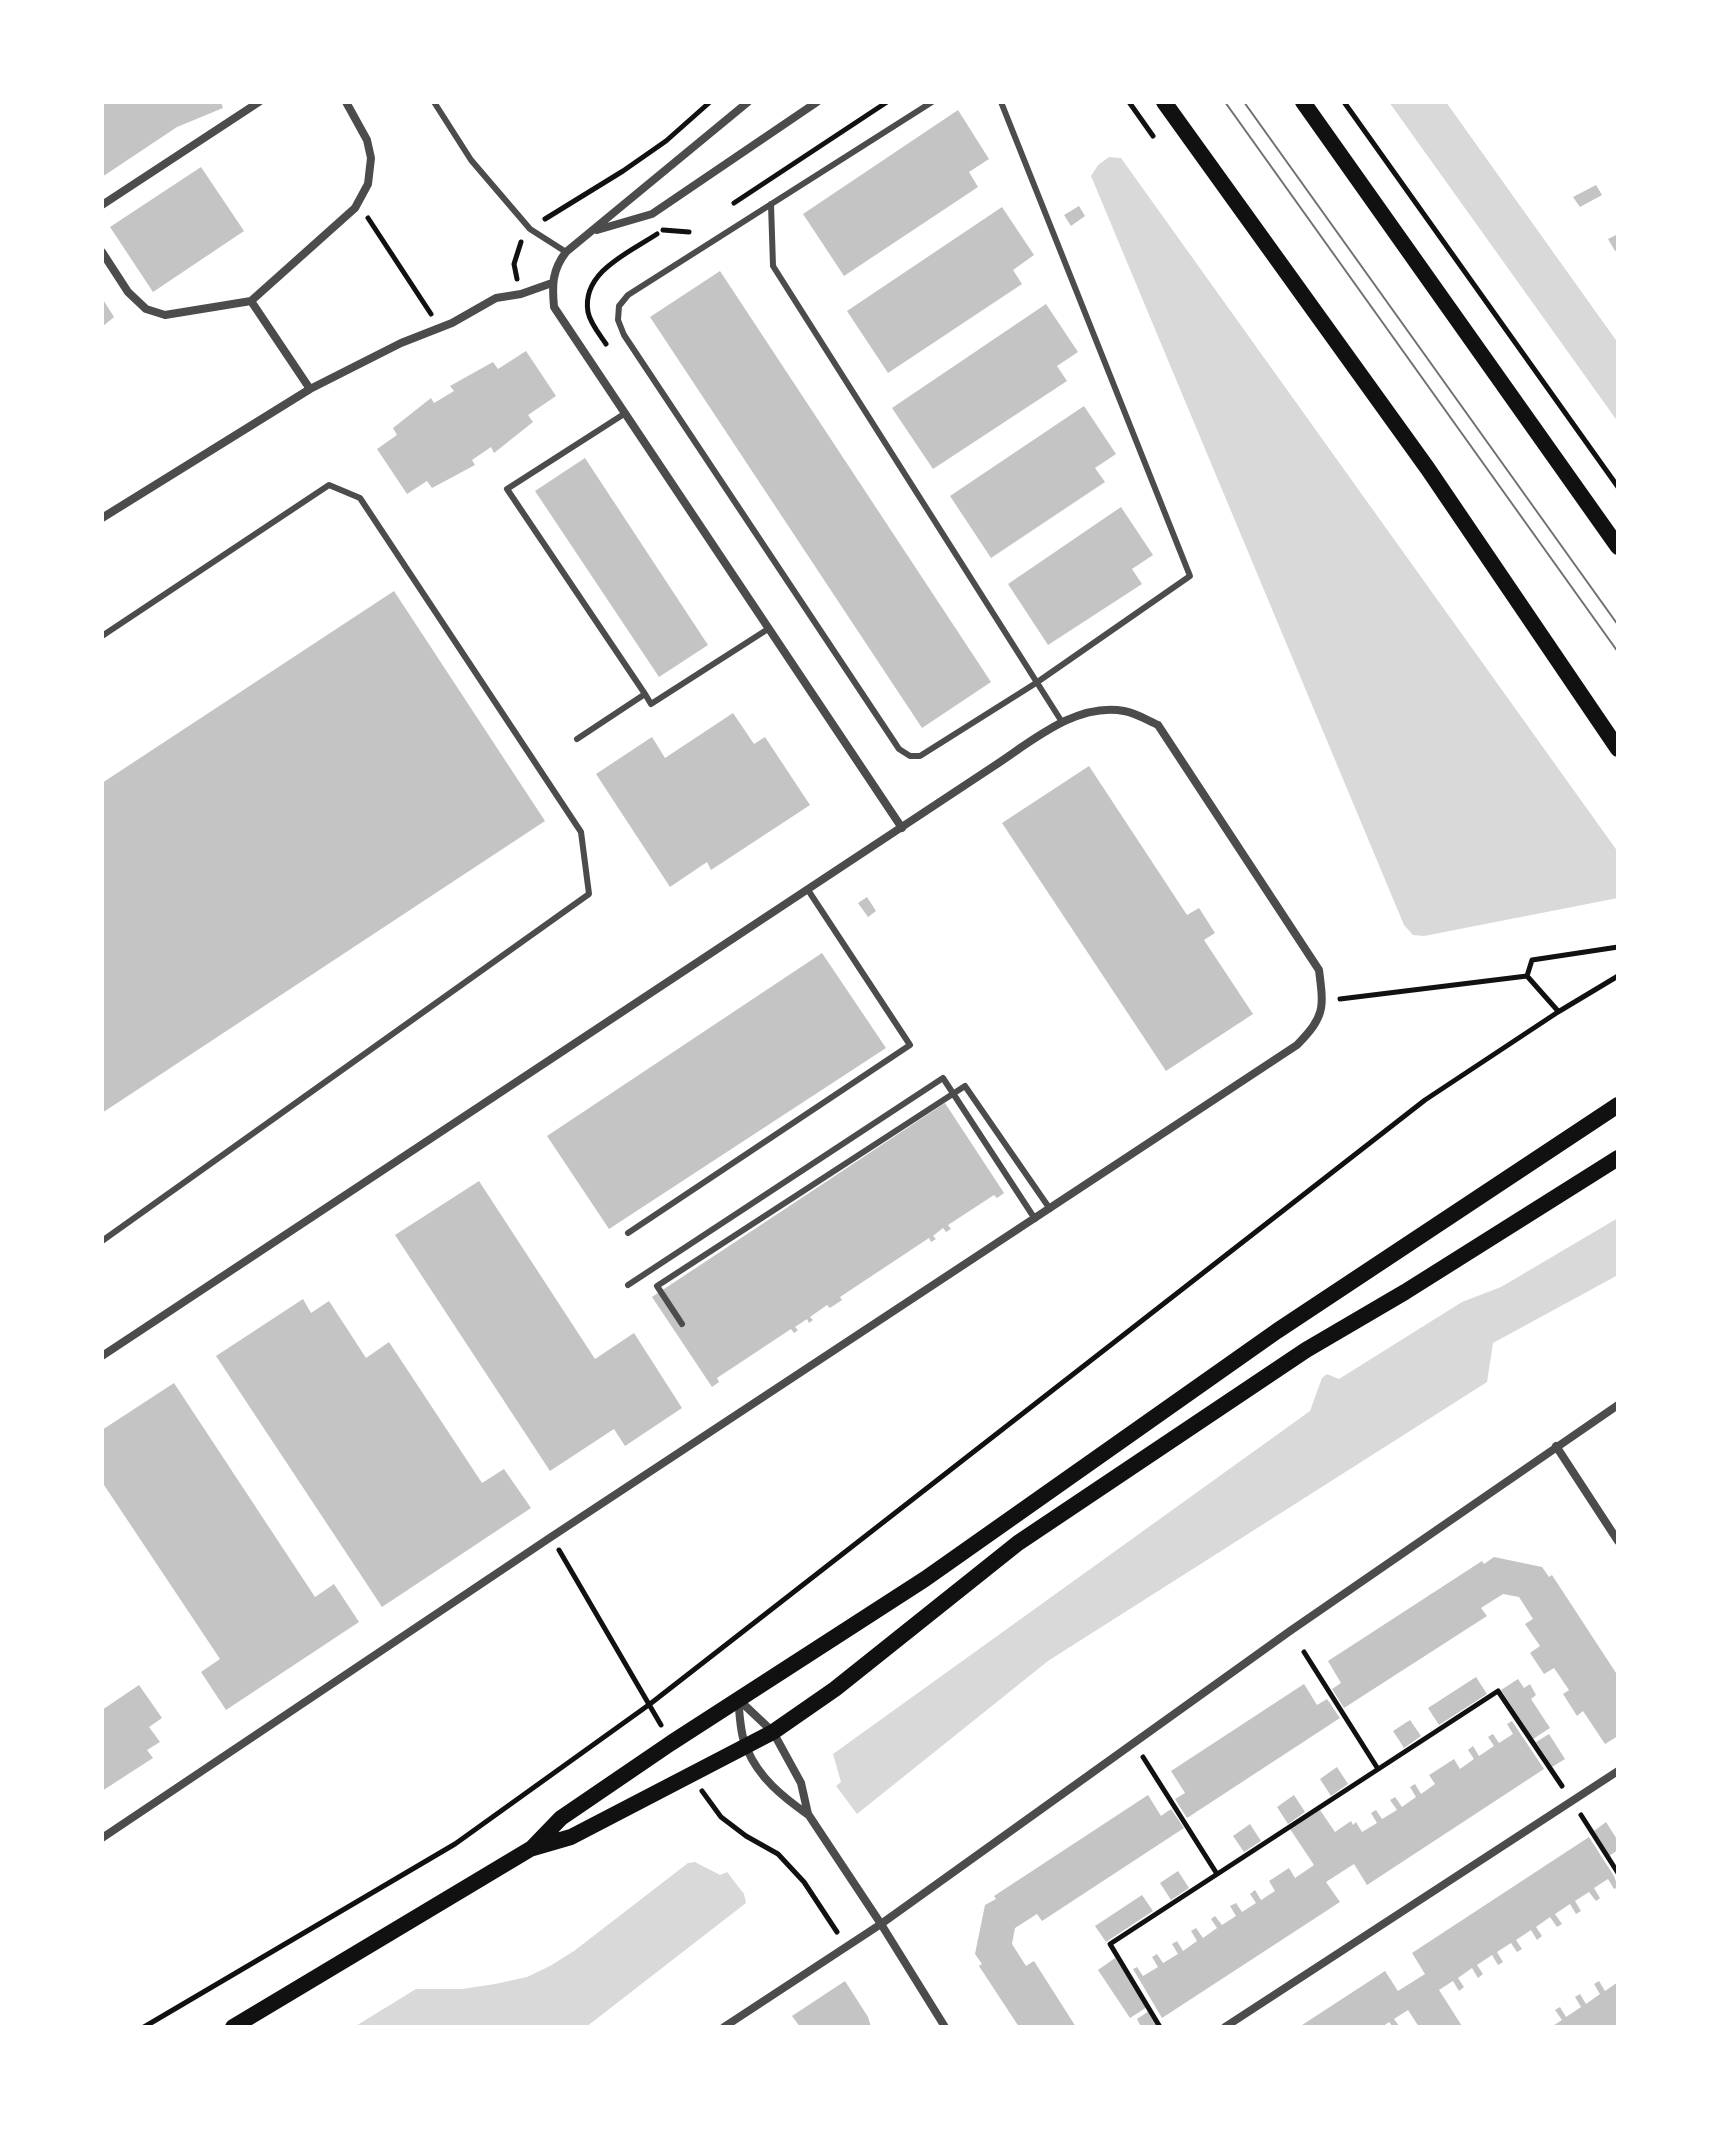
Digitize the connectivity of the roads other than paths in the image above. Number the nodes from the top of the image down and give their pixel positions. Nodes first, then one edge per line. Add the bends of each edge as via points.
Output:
1 (259, 102) edge
2 (346, 102) edge
3 (434, 102) edge
4 (748, 102) edge
5 (817, 102) edge
6 (932, 102) edge
7 (1001, 102) edge
8 (1164, 102) edge
9 (1303, 102) edge
10 (771, 204) junction
11 (102, 205) edge
12 (593, 232) junction
13 (102, 252) edge
14 (566, 252) junction
15 (552, 283) junction
16 (251, 301) junction
17 (310, 389) junction
18 (624, 414) junction
19 (104, 513) edge
20 (1618, 547) edge
21 (768, 629) junction
22 (102, 636) edge
23 (1036, 683) junction
24 (645, 694) junction
25 (1062, 722) junction
26 (577, 739) dead end
27 (1618, 749) edge
28 (902, 828) junction
29 (808, 890) junction
30 (1618, 1105) edge
31 (1618, 1158) edge
32 (1050, 1209) junction
33 (1035, 1219) junction
34 (628, 1233) dead end
35 (102, 1241) edge
36 (628, 1285) dead end
37 (682, 1324) dead end
38 (102, 1356) edge
39 (1618, 1405) edge
40 (1556, 1446) junction
41 (1618, 1541) edge
42 (738, 1699) junction
43 (773, 1732) junction
44 (746, 1748) junction
45 (1618, 1771) edge
46 (808, 1814) junction
47 (102, 1838) edge
48 (532, 1848) junction
49 (881, 1924) junction
50 (233, 2027) edge
51 (724, 2027) edge
52 (945, 2027) edge
53 (1225, 2027) edge

1 - 11 street
2 - 16 street via 367,140 368,184 358,203
3 - 14 lane via 471,160 530,229
4 - 12 street
5 - 12 street via 652,214
6 - 10 lane
7 - 23 lane via 1190,576
8 - 27 main road via 1428,469
9 - 20 main road
10 - 23 lane via 773,266
10 - 23 lane via 628,295 619,306 624,335 899,749 920,756
12 - 14 street
13 - 16 street via 146,309 165,315
14 - 15 street
15 - 17 street via 496,298
15 - 18 street via 554,307
16 - 17 street
17 - 19 street
18 - 21 street
18 - 24 lane via 507,489
21 - 24 lane via 651,704
21 - 28 street
22 - 35 lane via 329,485 360,498 581,832 589,894
23 - 25 lane
24 - 26 lane
25 - 28 street
25 - 32 street via 1101,710 1123,710 1158,725 1319,970 1323,1001 1317,1025 1297,1045
28 - 29 street
29 - 34 lane via 910,1045
29 - 38 street
30 - 42 main road via 1277,1331 925,1579
31 - 43 main road via 1306,1350 1056,1517
32 - 33 street
32 - 37 lane via 965,1086 657,1286
33 - 36 lane via 943,1078
33 - 47 street
39 - 40 street
40 - 41 street
40 - 49 street
42 - 43 street
42 - 44 street
42 - 48 main road via 561,1818
43 - 44 main road
43 - 46 street via 801,1783
44 - 46 street via 780,1795
44 - 48 main road via 571,1837
45 - 53 street
46 - 49 street
48 - 50 main road
49 - 51 street
49 - 52 street

